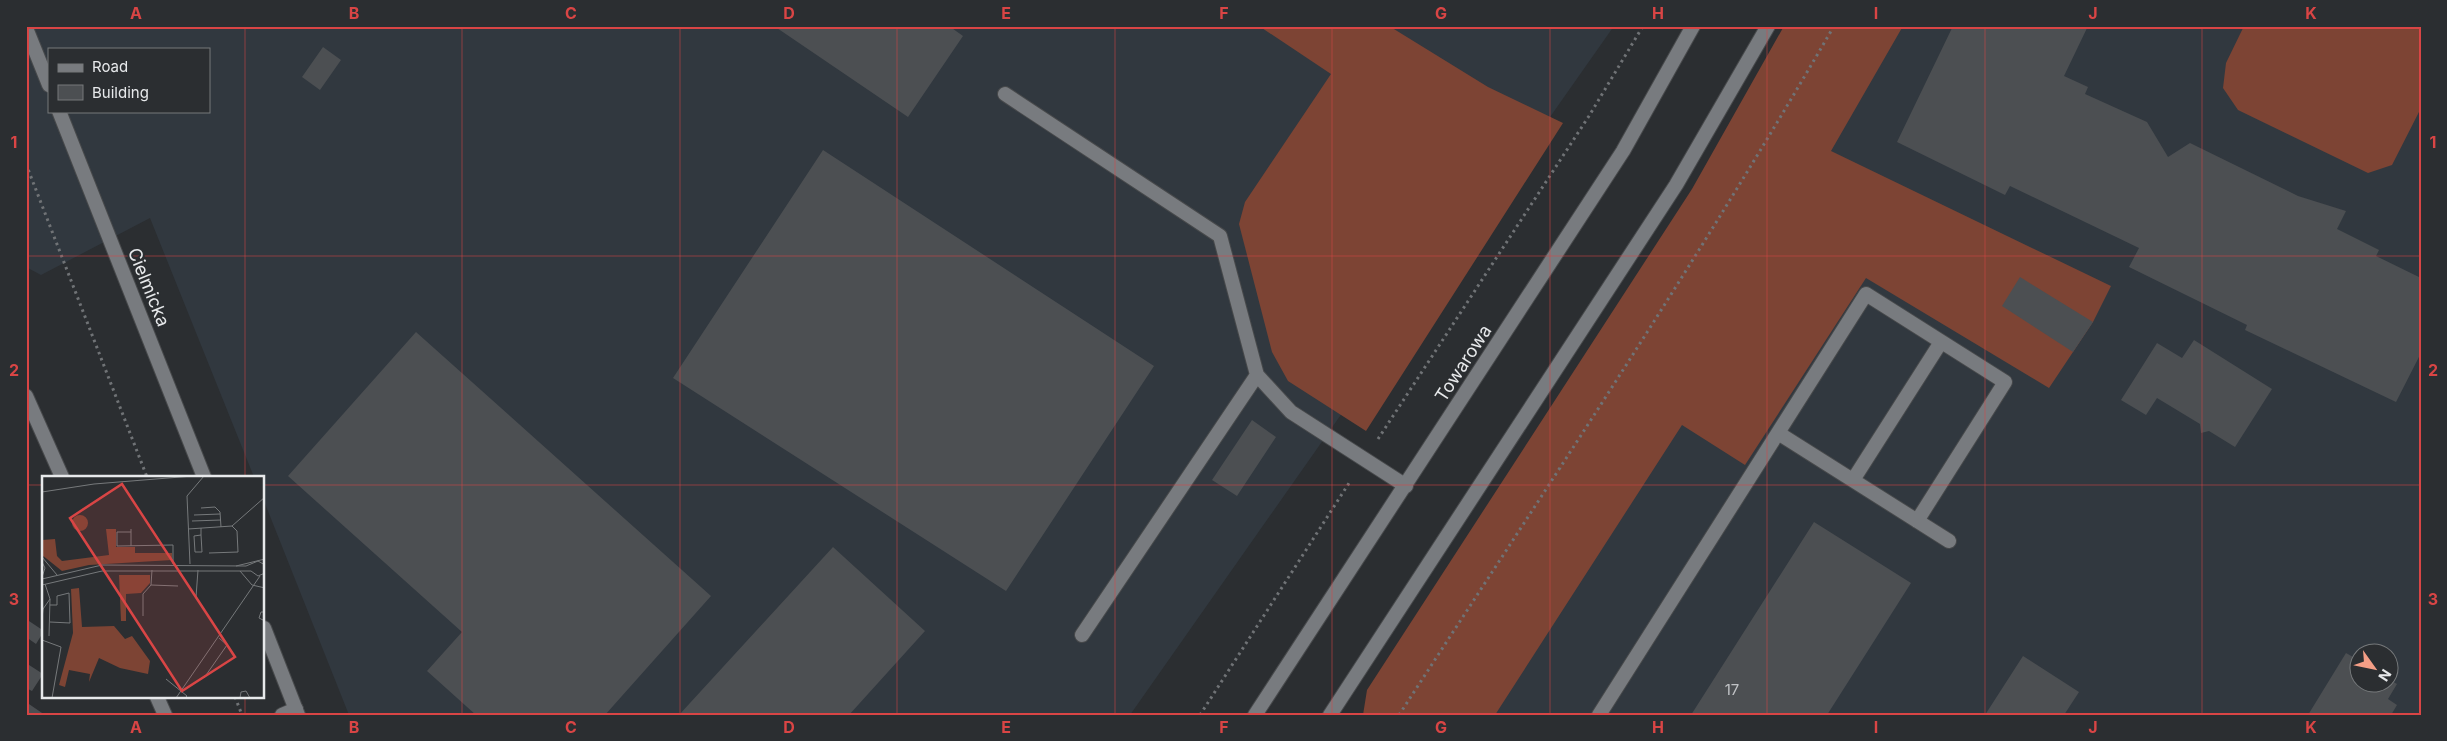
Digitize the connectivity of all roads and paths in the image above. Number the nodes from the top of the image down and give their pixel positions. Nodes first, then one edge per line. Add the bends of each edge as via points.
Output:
1 (1643, 26) edge
2 (1693, 26) edge
3 (1768, 26) edge
4 (1834, 26) edge
5 (26, 28) edge
6 (48, 83) edge
7 (1005, 94) dead end
8 (59, 112) edge
9 (27, 166) edge
10 (1941, 342) junction
11 (1257, 375) junction
12 (26, 396) edge
13 (1778, 433) junction
14 (1364, 460) junction
15 (62, 476) edge
16 (147, 476) edge
17 (204, 476) edge
18 (1853, 480) junction
19 (1406, 486) junction
20 (1917, 521) junction
21 (1949, 541) dead end
22 (265, 631) edge
23 (1082, 636) dead end
24 (157, 698) edge
25 (235, 698) edge
26 (297, 712) edge
27 (165, 715) edge
28 (242, 715) edge
29 (282, 715) edge
30 (1200, 715) edge
31 (1255, 715) edge
32 (1330, 715) edge
33 (1399, 715) edge
34 (1599, 715) edge

1 - 14 path via 1589,116
2 - 19 street, Towarowa via 1622,150
3 - 32 street via 1676,185
4 - 33 path via 1793,97 1582,433
5 - 6 street
7 - 11 street via 1220,236
8 - 17 street, Cielmicka
9 - 16 path
10 - 13 street via 1866,294
10 - 18 street
10 - 20 street via 2005,382
11 - 14 street via 1291,412
11 - 23 street
12 - 15 street
13 - 18 street
13 - 34 street
14 - 19 street
14 - 30 path
18 - 20 street
19 - 31 street, Towarowa
20 - 21 street
22 - 26 street
24 - 27 street
25 - 28 path
26 - 29 street

